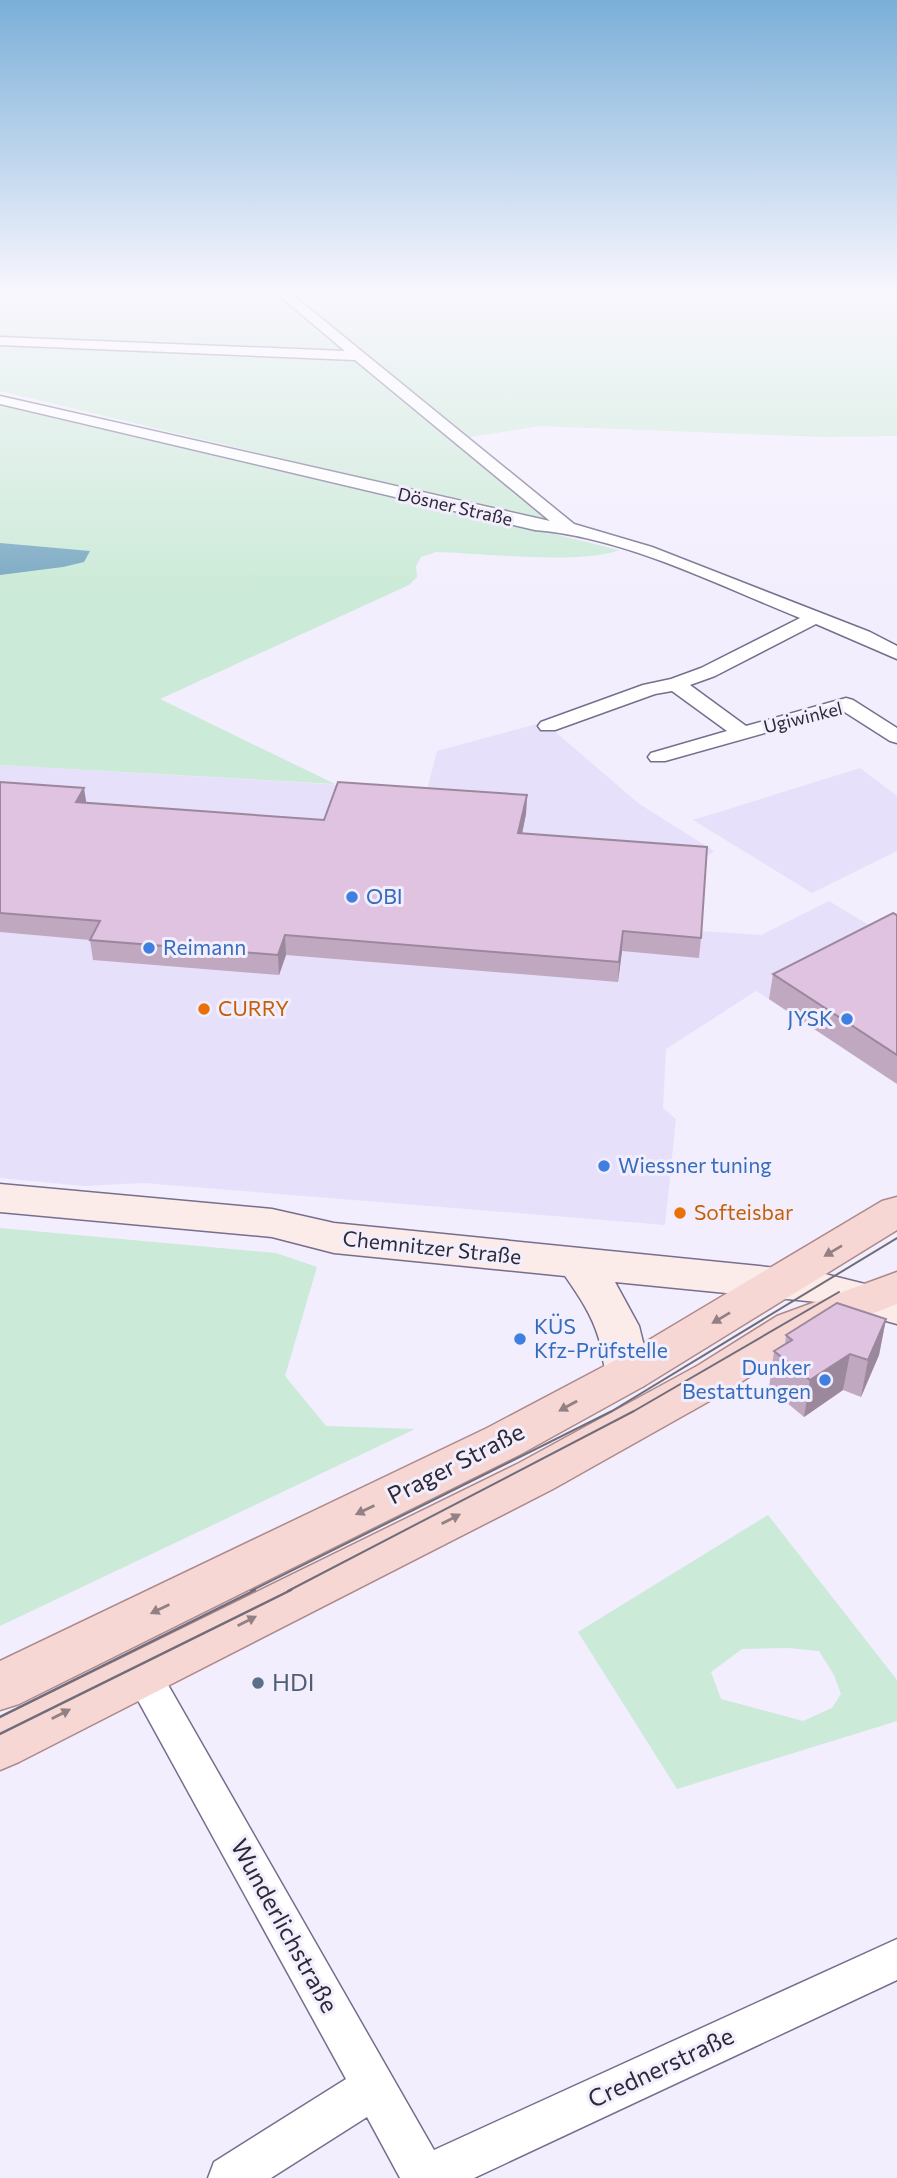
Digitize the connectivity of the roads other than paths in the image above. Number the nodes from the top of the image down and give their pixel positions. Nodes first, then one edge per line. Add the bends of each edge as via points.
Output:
1 (405, 394) edge
2 (0, 400) edge
3 (568, 528) junction
4 (813, 618) junction
5 (897, 653) edge
6 (676, 684) junction
7 (548, 726) dead end
8 (742, 733) junction
9 (897, 737) edge
10 (658, 757) dead end
11 (0, 1198) edge
12 (897, 1211) edge
13 (577, 1262) junction
14 (780, 1283) junction
15 (886, 1298) edge
16 (628, 1374) junction
17 (142, 1673) junction
18 (0, 1687) edge
19 (0, 1745) edge
20 (897, 1959) edge
21 (374, 2087) junction
22 (230, 2178) edge
23 (425, 2178) edge

1 - 3 street
2 - 3 street, Dösner Straße via 535,525
3 - 4 street, Dösner Straße via 646,551
4 - 5 street, Dösner Straße
4 - 6 street
6 - 7 street
6 - 8 street, Ugiwinkel
8 - 9 street, Ugiwinkel via 846,704
8 - 10 street, Ugiwinkel
11 - 13 main road, Chemnitzer Straße via 272,1223 334,1238
12 -> 14 main road, Prager Straße
13 - 14 main road, Chemnitzer Straße
13 - 16 main road via 617,1321
14 - 15 main road, Chemnitzer Straße
14 -> 16 main road, Prager Straße
17 -> 15 main road via 536,1476 713,1378 793,1326
16 -> 18 main road, Prager Straße via 482,1452
19 -> 17 main road
17 - 21 street, Wunderlichstraße
20 - 23 street, Crednerstraße
21 - 22 street
21 - 23 street, Wunderlichstraße

